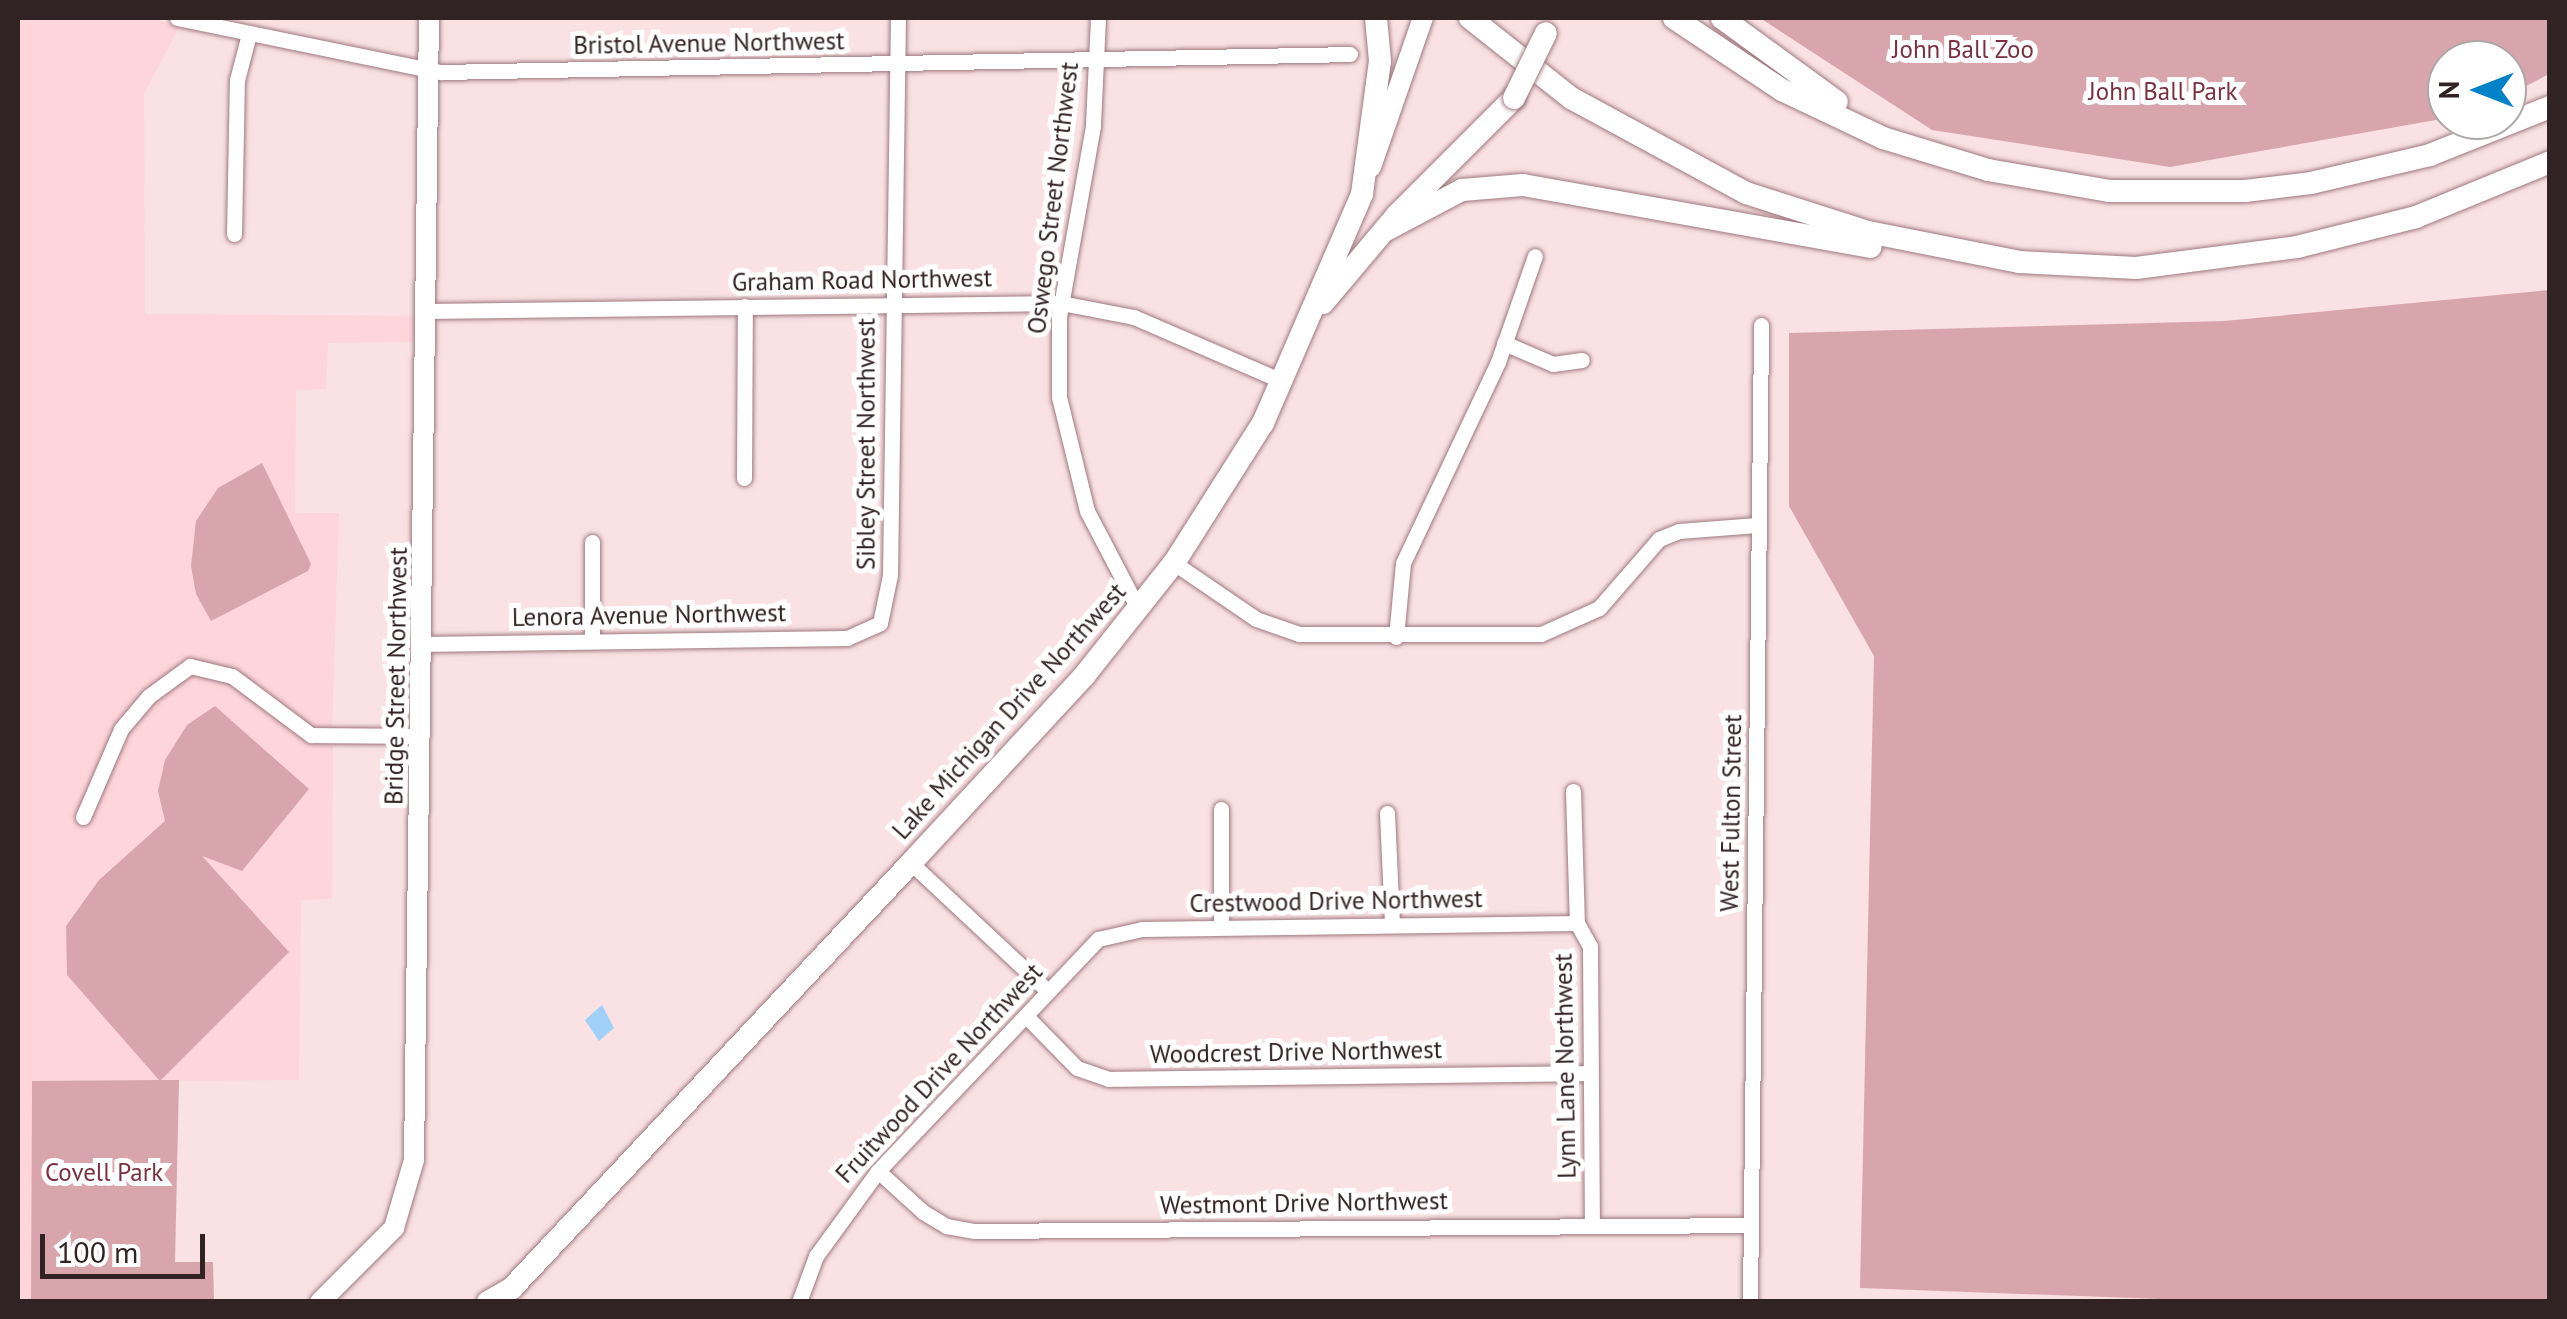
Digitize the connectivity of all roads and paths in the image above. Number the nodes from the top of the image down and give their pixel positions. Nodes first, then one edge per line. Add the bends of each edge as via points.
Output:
1 (177, 18) edge
2 (429, 18) edge
3 (898, 18) edge
4 (1098, 18) edge
5 (1376, 18) edge
6 (1423, 18) edge
7 (1470, 18) edge
8 (1674, 18) edge
9 (1722, 18) edge
10 (1548, 25) edge
11 (248, 34) junction
12 (1350, 54) dead end
13 (1096, 63) junction
14 (896, 65) junction
15 (428, 70) junction
16 (2550, 107) edge
17 (1918, 149) junction
18 (2550, 162) edge
19 (1362, 194) junction
20 (1386, 230) junction
21 (234, 234) dead end
22 (1536, 256) dead end
23 (2019, 262) junction
24 (1061, 303) junction
25 (892, 304) junction
26 (745, 306) junction
27 (425, 311) junction
28 (1315, 311) junction
29 (1761, 325) dead end
30 (1504, 344) junction
31 (1582, 360) dead end
32 (1284, 382) junction
33 (744, 478) dead end
34 (1758, 525) junction
35 (592, 542) dead end
36 (1174, 563) junction
37 (1138, 608) junction
38 (876, 628) joint
39 (1396, 637) junction
40 (592, 640) junction
41 (421, 644) junction
42 (421, 736) junction
43 (1573, 791) dead end
44 (1221, 809) dead end
45 (1387, 813) dead end
46 (84, 817) dead end
47 (911, 863) junction
48 (1392, 924) junction
49 (1577, 924) junction
50 (1221, 928) junction
51 (1098, 940) joint
52 (1048, 991) junction
53 (1027, 1017) junction
54 (1589, 1073) junction
55 (878, 1171) junction
56 (1592, 1224) junction
57 (1751, 1225) junction
58 (511, 1295) edge
59 (320, 1302) edge
60 (488, 1302) edge
61 (799, 1302) edge
62 (1750, 1302) edge

1 - 11 street, Bristol Avenue Northwest
2 - 15 main road, Bridge Street Northwest
3 - 14 street, Sibley Street Northwest
4 - 13 street, Oswego Street Northwest
5 - 19 highway via 1380,61
6 - 19 main road, Lake Michigan Drive Northwest
7 - 23 highway via 1571,98 1746,193 1886,237
8 - 17 highway via 1782,90
9 - 17 highway via 1786,70
10 - 20 highway, bridge via 1514,98
11 - 15 street, Bristol Avenue Northwest
11 - 21 street via 238,80
12 - 13 street, Bristol Avenue Northwest
13 - 14 street, Bristol Avenue Northwest
13 - 24 street, Oswego Street Northwest via 1086,169
14 - 15 street, Bristol Avenue Northwest
14 - 25 street, Sibley Street Northwest
15 - 27 main road, Bridge Street Northwest
16 - 17 highway via 2430,155 2246,191 2094,189
18 - 23 highway via 2416,217 2296,247 2136,268
19 - 28 highway, Lake Michigan Drive Northwest
20 - 23 highway via 1462,190 1523,185 1976,266
20 - 28 highway
22 - 30 street
24 - 25 street, Graham Road Northwest
24 - 32 street, Graham Road Northwest via 1134,317
24 - 37 street, Oswego Street Northwest via 1066,434 1103,549
25 - 26 street, Graham Road Northwest
25 - 38 street, Sibley Street Northwest via 890,575
26 - 27 street, Graham Road Northwest
26 - 33 street
27 - 41 main road, Bridge Street Northwest
28 - 32 highway, Lake Michigan Drive Northwest
29 - 34 street, West Fulton Street
30 - 31 street via 1553,364
30 - 39 street via 1403,563
32 - 36 highway, Lake Michigan Drive Northwest
34 - 39 street via 1679,531 1659,539 1599,608 1573,625 1541,634
34 - 57 street, West Fulton Street
35 - 40 street
36 - 37 highway, Lake Michigan Drive Northwest
36 - 39 street via 1276,628 1342,638
37 - 47 highway, Lake Michigan Drive Northwest
38 - 40 street, Lenora Avenue Northwest via 847,638
40 - 41 street, Lenora Avenue Northwest
41 - 42 main road, Bridge Street Northwest
42 - 46 street via 311,735 232,676 190,666 149,696 121,729
42 - 59 main road, Bridge Street Northwest via 410,1185 382,1244
43 - 49 street, Lynn Lane Northwest
44 - 50 street
45 - 48 street
47 - 52 street
47 - 58 highway, Lake Michigan Drive Northwest
48 - 49 street, Crestwood Drive Northwest
48 - 50 street, Crestwood Drive Northwest
49 - 54 street, Lynn Lane Northwest via 1590,946
50 - 51 street, Crestwood Drive Northwest via 1122,930
51 - 52 street, Fruitwood Drive Northwest
52 - 53 street, Fruitwood Drive Northwest
53 - 54 street, Woodcrest Drive Northwest via 1077,1068 1109,1080
53 - 55 street, Fruitwood Drive Northwest
54 - 56 street, Lynn Lane Northwest
55 - 56 street, Westmont Drive Northwest via 923,1212 946,1226 975,1231
55 - 61 street, Fruitwood Drive Northwest via 816,1256
56 - 57 street, Westmont Drive Northwest
57 - 62 street, West Fulton Street
58 - 60 highway, Lake Michigan Drive Northwest

